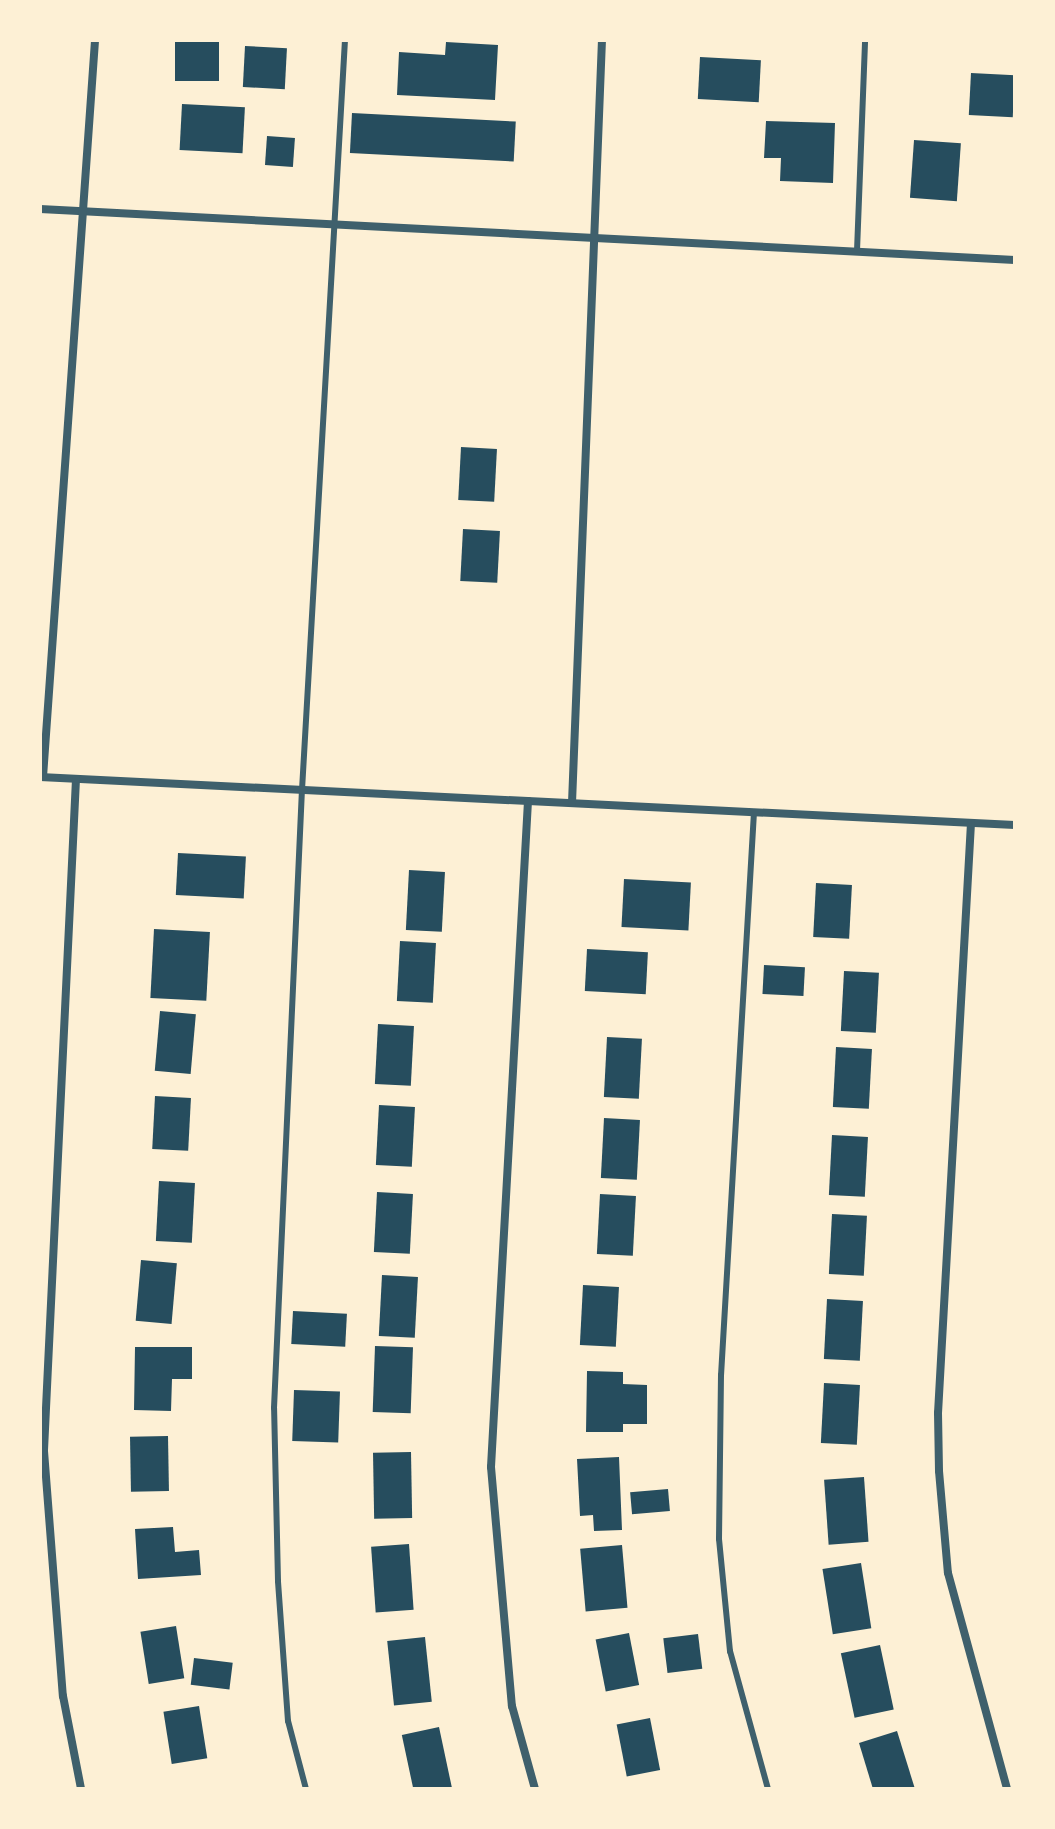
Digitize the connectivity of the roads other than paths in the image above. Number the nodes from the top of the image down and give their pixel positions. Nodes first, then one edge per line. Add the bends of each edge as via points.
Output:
1 (95, 40) edge
2 (345, 40) edge
3 (602, 40) edge
4 (865, 40) edge
5 (40, 209) edge
6 (85, 212) junction
7 (335, 224) junction
8 (592, 240) junction
9 (857, 251) junction
10 (1015, 260) edge
11 (42, 777) edge
12 (76, 779) junction
13 (302, 790) junction
14 (528, 801) junction
15 (572, 803) junction
16 (754, 812) junction
17 (971, 823) junction
18 (1015, 825) edge
19 (81, 1789) edge
20 (306, 1789) edge
21 (535, 1789) edge
22 (768, 1789) edge
23 (1007, 1789) edge

1 - 6 street
2 - 7 lane
3 - 8 street
4 - 9 lane
5 - 6 street
6 - 7 street
6 - 11 street
7 - 8 street
7 - 13 lane
8 - 9 street
8 - 15 street
9 - 10 street
11 - 12 street
12 - 13 street
12 - 19 street via 44,1451 63,1696
13 - 14 street
13 - 20 lane via 274,1408 288,1721
14 - 15 street
14 - 21 street via 491,1467 512,1706
15 - 16 street
16 - 17 street
16 - 22 lane via 721,1375 719,1539 730,1651
17 - 18 street
17 - 23 street via 939,1471 948,1573

